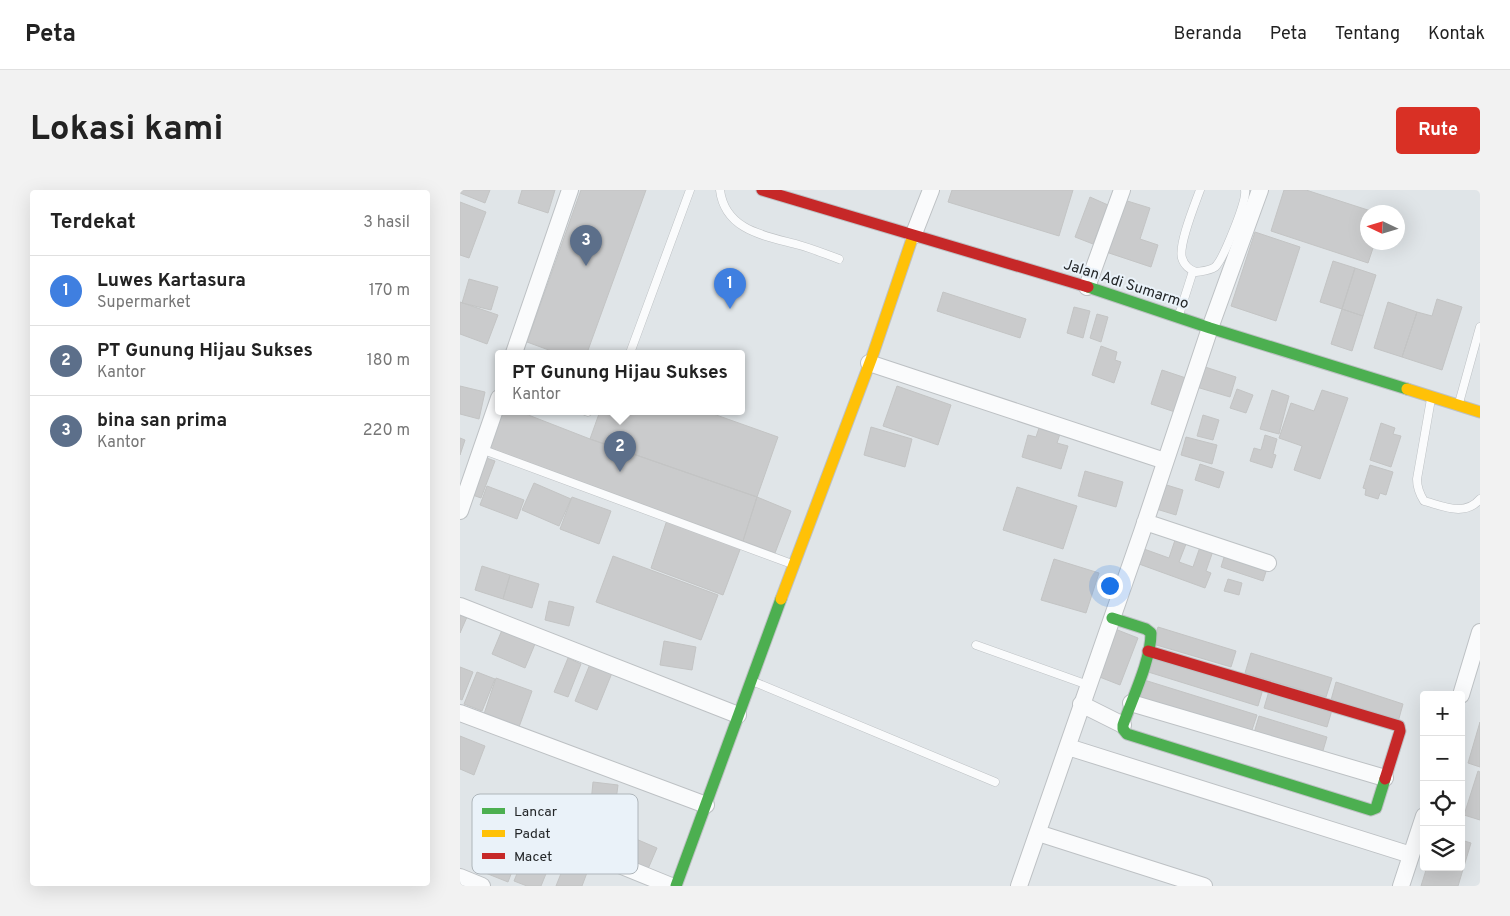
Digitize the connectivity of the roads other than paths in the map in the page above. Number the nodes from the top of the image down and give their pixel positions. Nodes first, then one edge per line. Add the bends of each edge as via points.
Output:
1 (570, 190) edge
2 (690, 190) edge
3 (720, 190) edge
4 (762, 190) edge
5 (931, 190) edge
6 (1122, 190) edge
7 (1200, 190) edge
8 (1245, 190) edge
9 (1260, 190) edge
10 (914, 236) junction
11 (839, 260) dead end
12 (1193, 271) junction
13 (1087, 287) junction
14 (1178, 317) junction
15 (1480, 327) edge
16 (1210, 328) junction
17 (515, 350) edge
18 (631, 350) edge
19 (869, 362) junction
20 (1431, 396) junction
21 (1458, 405) junction
22 (495, 409) edge
23 (1480, 412) edge
24 (481, 449) junction
25 (1165, 461) junction
26 (1480, 499) edge
27 (460, 511) edge
28 (1145, 522) junction
29 (1268, 563) dead end
30 (794, 564) junction
31 (460, 606) edge
32 (1112, 618) junction
33 (1480, 632) edge
34 (976, 645) dead end
35 (1148, 651) junction
36 (750, 680) junction
37 (1088, 684) junction
38 (1462, 691) edge
39 (1131, 703) junction
40 (1081, 704) junction
41 (460, 713) edge
42 (738, 715) junction
43 (1123, 725) junction
44 (1068, 747) junction
45 (1385, 778) junction
46 (995, 782) dead end
47 (706, 805) junction
48 (1421, 826) edge
49 (1038, 833) junction
50 (1411, 855) junction
51 (638, 873) edge
52 (460, 877) edge
53 (482, 886) edge
54 (671, 886) edge
55 (676, 886) edge
56 (1019, 886) edge
57 (1204, 886) edge
58 (1401, 886) edge

1 - 17 street
2 - 18 lane
3 - 11 lane via 728,214 753,232
4 - 10 street, Jalan Adi Sumarmo
5 - 10 street
6 - 13 street
7 - 12 lane via 1181,252 1182,259
8 - 12 lane via 1244,202 1217,265 1205,271
9 - 16 street
10 - 13 street, Jalan Adi Sumarmo
10 - 19 street
12 - 14 lane
13 - 14 street, Jalan Adi Sumarmo
14 - 16 street, Jalan Adi Sumarmo
15 - 21 lane
16 - 20 street, Jalan Adi Sumarmo
16 - 25 street
19 - 25 street
19 - 30 street
20 - 21 street, Jalan Adi Sumarmo
20 - 26 lane via 1416,479 1420,493 1424,501 1460,510 1470,508
21 - 23 street, Jalan Adi Sumarmo
22 - 24 street
24 - 27 street
24 - 30 lane
25 - 28 street
28 - 29 street
28 - 32 street
30 - 36 street
31 - 42 street
32 - 35 street via 1150,631
32 - 37 street
33 - 38 street
34 - 37 lane
35 - 39 street
35 - 45 street via 1398,724 1400,732
36 - 42 street
36 - 46 lane
37 - 40 street
39 - 43 street
39 - 45 street
40 - 43 street
40 - 44 street
41 - 47 street
42 - 47 street
43 - 45 street via 1125,732 1131,735 1371,810 1376,808
44 - 49 street
44 - 50 street
47 - 55 street
48 - 50 street
49 - 56 street
49 - 57 street
50 - 58 street
51 - 54 street
52 - 53 street

